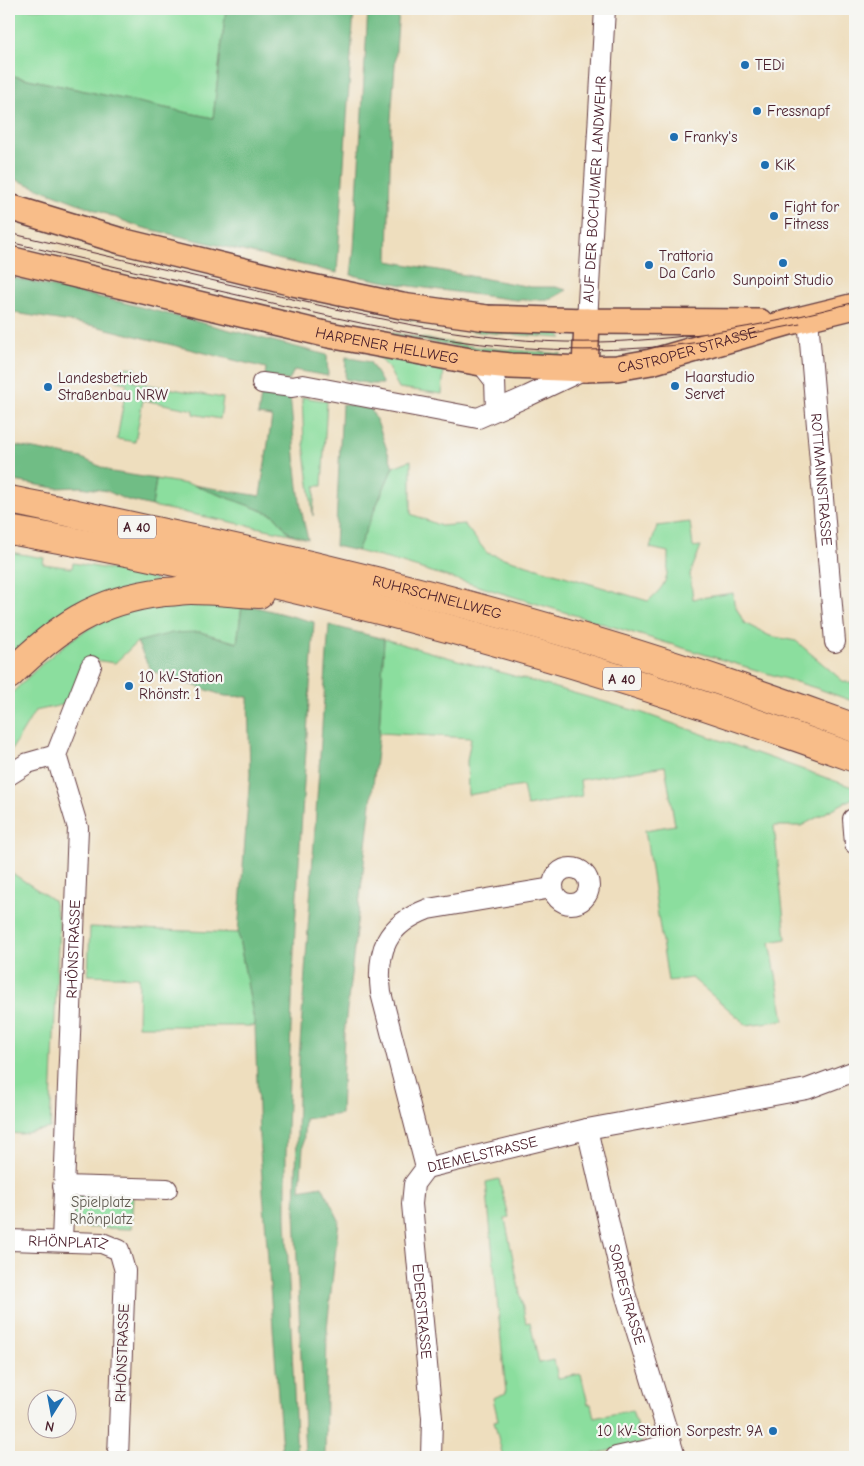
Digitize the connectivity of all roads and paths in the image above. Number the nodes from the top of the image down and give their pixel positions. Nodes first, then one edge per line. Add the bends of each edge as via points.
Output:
1 (605, 9) edge
2 (9, 207) edge
3 (9, 259) edge
4 (855, 306) edge
5 (799, 320) junction
6 (587, 321) junction
7 (482, 363) junction
8 (585, 369) junction
9 (262, 383) dead end
10 (496, 409) junction
11 (9, 500) edge
12 (9, 530) edge
13 (259, 588) junction
14 (835, 642) dead end
15 (92, 666) dead end
16 (9, 675) edge
17 (855, 728) edge
18 (56, 755) junction
19 (855, 758) edge
20 (9, 775) edge
21 (854, 819) dead end
22 (855, 844) edge
23 (552, 888) dead end
24 (855, 1071) edge
25 (587, 1129) junction
26 (426, 1168) junction
27 (63, 1186) junction
28 (167, 1189) dead end
29 (12, 1240) edge
30 (62, 1241) junction
31 (119, 1250) joint
32 (673, 1450) edge
33 (118, 1457) edge
34 (432, 1457) edge
35 (616, 1457) edge

1 - 6 street, AUF DER BOCHUMER LANDWEHR
2 - 6 main road via 121,241 402,306 487,318
3 - 7 main road, HARPENER HELLWEG via 341,337
4 - 5 main road, CASTROPER STRASSE
5 - 6 main road, CASTROPER STRASSE
5 - 8 main road, CASTROPER STRASSE via 651,362
5 - 14 street, ROTTMANNSTRASSE
6 - 8 main road, AUF DER BOCHUMER LANDWEHR
7 - 8 main road, CASTROPER STRASSE
7 - 10 street via 495,381
8 - 10 street, CASTROPER STRASSE
9 - 10 street via 371,397 478,418
11 - 17 highway, RUHRSCHNELLWEG / A 40 via 390,583 664,663
12 - 13 highway, RUHRSCHNELLWEG / A 40 via 138,554
13 - 16 highway via 189,590 124,599 97,608 71,622 38,647
13 - 19 highway, RUHRSCHNELLWEG / A 40 via 316,595 534,652 633,682
15 - 18 street
18 - 20 street via 28,763
18 - 27 street, RHÖNSTRASSE via 78,828
21 - 22 street
23 - 26 street, DIEMELSTRASSE via 428,909 410,916 394,930 382,948 378,970 381,992
24 - 25 street, DIEMELSTRASSE via 807,1089
25 - 26 street, DIEMELSTRASSE
25 - 32 street, SORPESTRASSE via 625,1293
26 - 34 street, EDERSTRASSE via 414,1184 412,1204 432,1418
27 - 28 street
27 - 30 street, RHÖNSTRASSE
29 - 30 street, RHÖNPLATZ
30 - 31 street, RHÖNPLATZ via 102,1243
31 - 33 street, RHÖNSTRASSE via 125,1271
32 - 35 street via 648,1450

